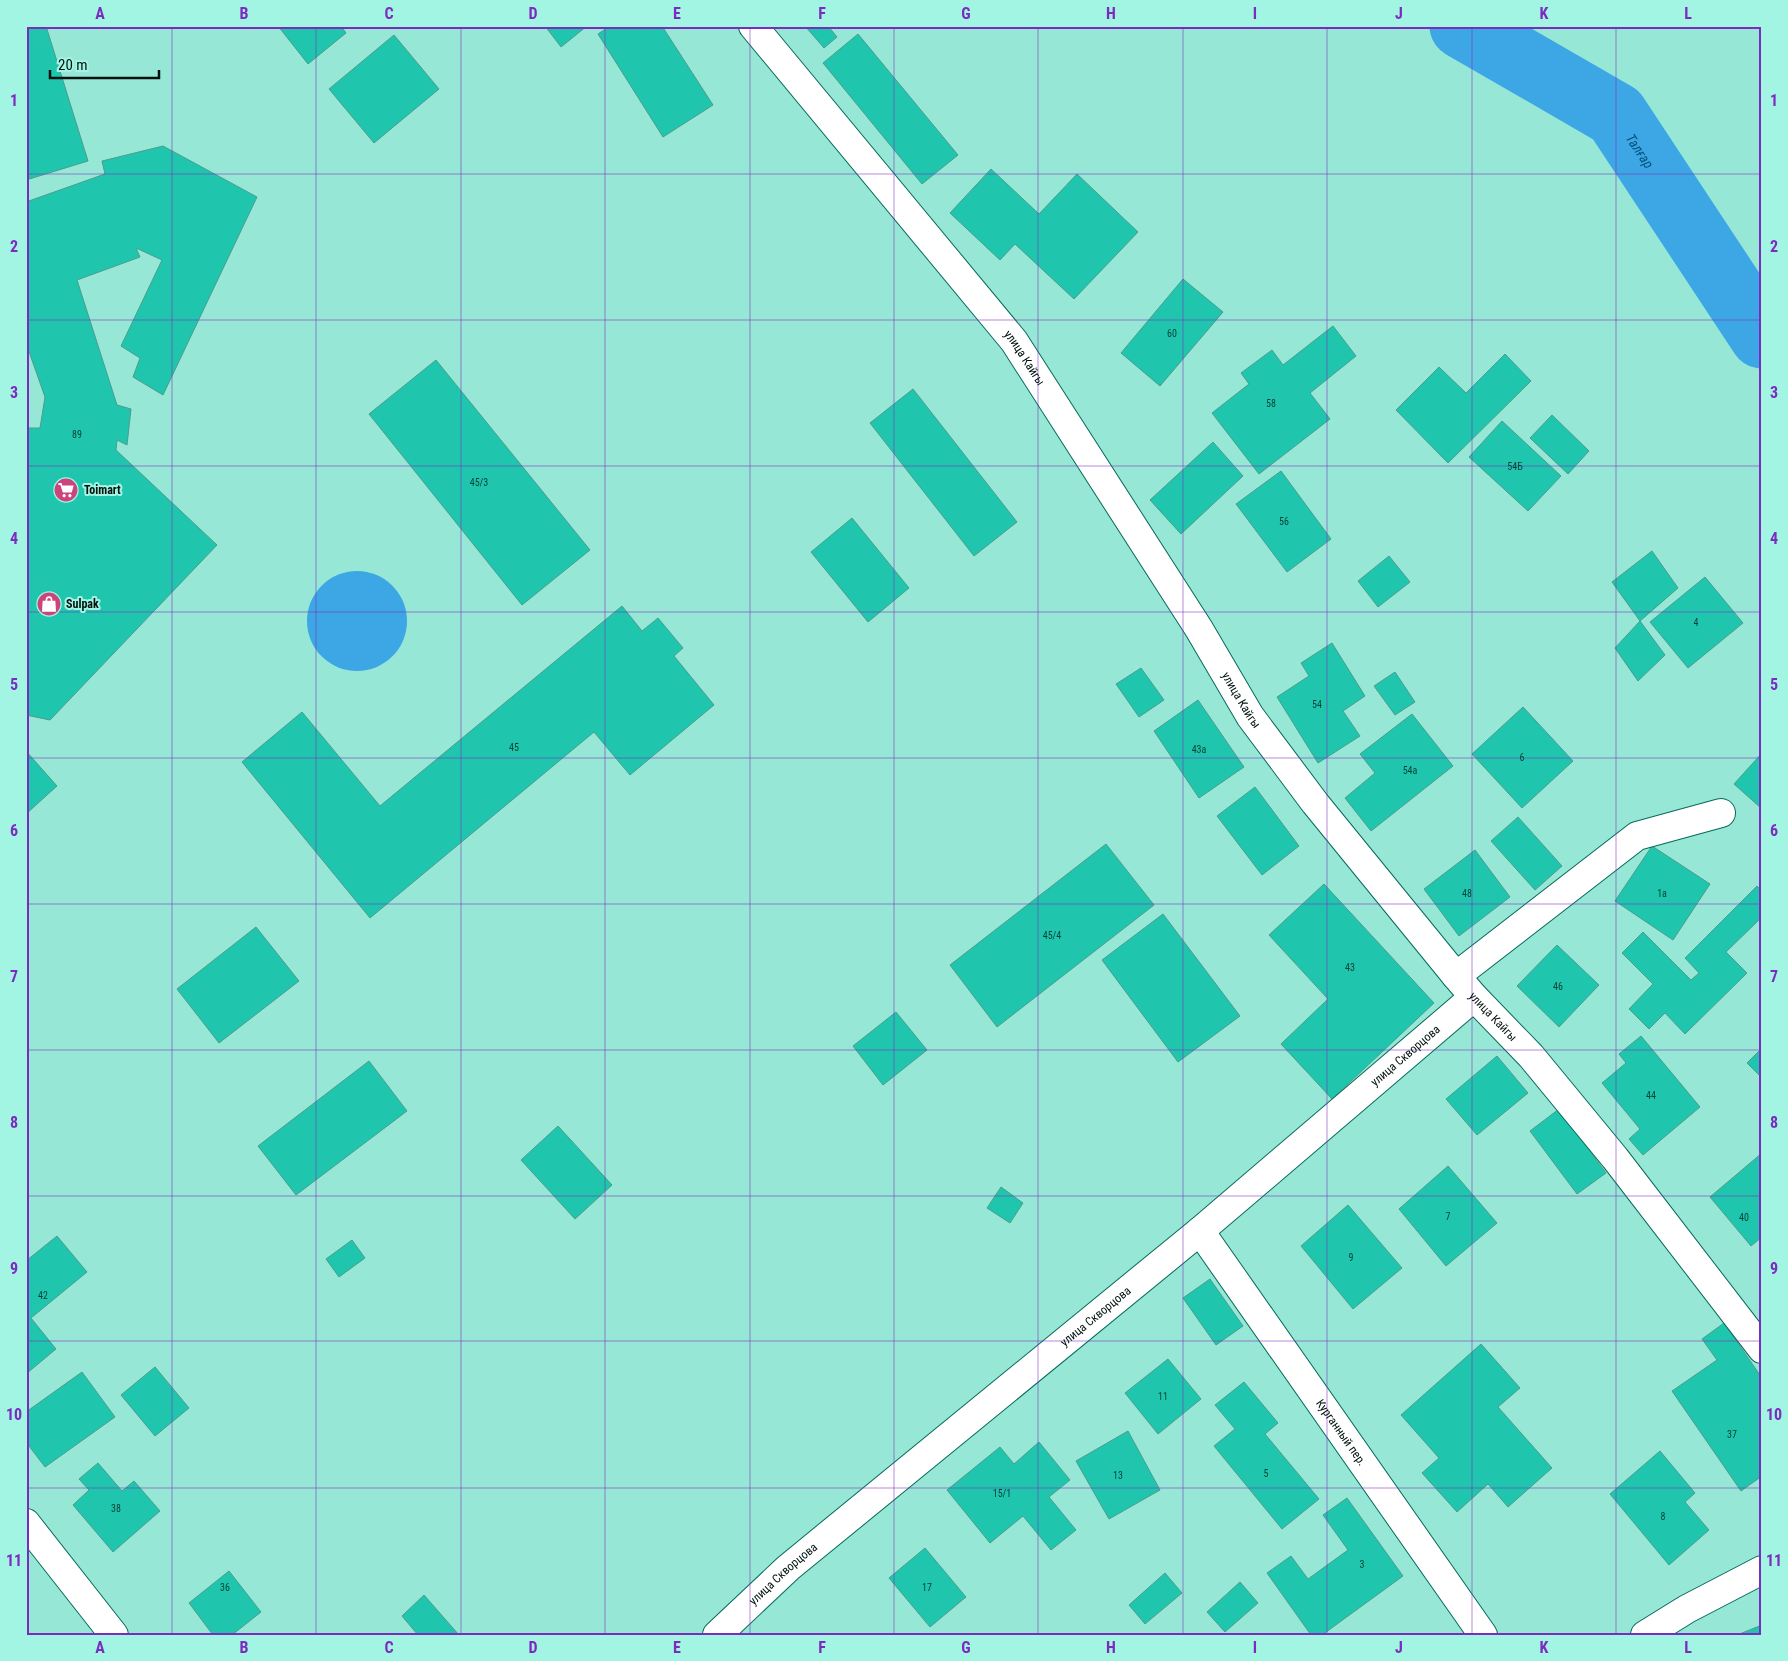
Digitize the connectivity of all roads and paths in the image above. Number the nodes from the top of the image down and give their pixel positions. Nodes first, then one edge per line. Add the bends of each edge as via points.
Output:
1 (754, 26) edge
2 (1721, 813) dead end
3 (1456, 976) junction
4 (1474, 997) junction
5 (1200, 1231) junction
6 (1762, 1349) edge
7 (26, 1523) edge
8 (1762, 1570) edge
9 (114, 1635) edge
10 (717, 1635) edge
11 (1483, 1635) edge
12 (1645, 1635) edge

1 - 3 street, улица Кайгы via 1014,341 1199,629 1250,716 1314,803
2 - 3 street via 1637,836
3 - 4 street, улица Кайгы
4 - 5 street, улица Скворцова
4 - 6 street, улица Кайгы via 1531,1056 1603,1143
5 - 10 street, улица Скворцова via 788,1568
5 - 11 street, Курганный пер.
7 - 9 street
8 - 12 street

